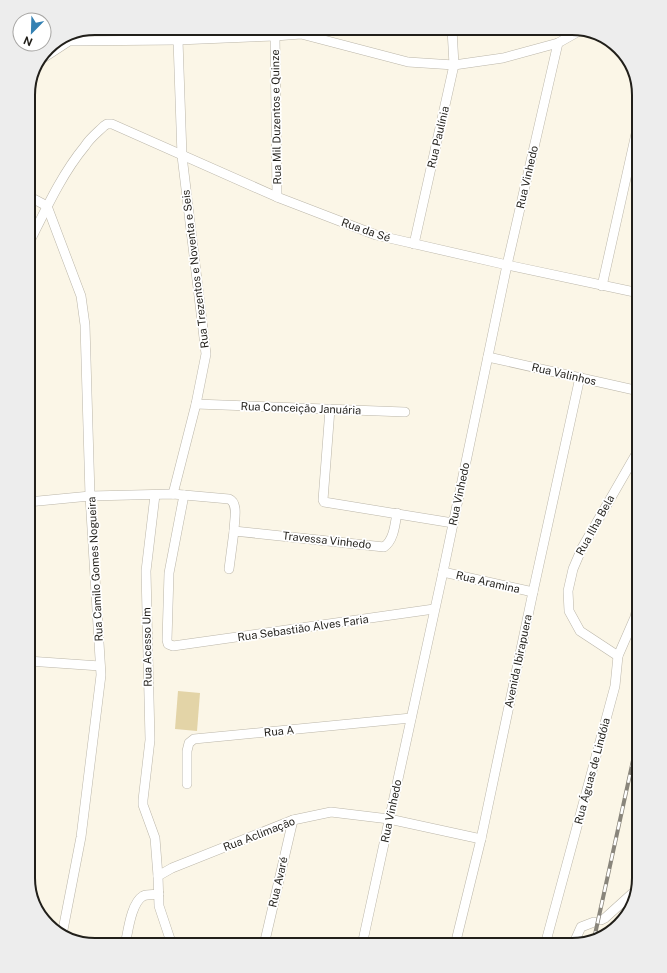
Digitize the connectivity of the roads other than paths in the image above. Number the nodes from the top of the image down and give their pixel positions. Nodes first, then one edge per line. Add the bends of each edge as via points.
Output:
1 (288, 35) edge
2 (305, 35) edge
3 (452, 35) edge
4 (573, 35) edge
5 (275, 36) junction
6 (178, 40) junction
7 (70, 41) edge
8 (66, 43) edge
9 (558, 44) junction
10 (52, 52) edge
11 (454, 65) junction
12 (632, 151) edge
13 (182, 156) junction
14 (276, 197) junction
15 (35, 200) edge
16 (48, 206) junction
17 (35, 231) edge
18 (414, 244) junction
19 (507, 265) junction
20 (602, 286) junction
21 (632, 292) edge
22 (488, 357) junction
23 (580, 377) junction
24 (632, 390) edge
25 (196, 404) junction
26 (330, 409) junction
27 (405, 412) dead end
28 (632, 461) edge
29 (173, 494) junction
30 (154, 495) junction
31 (184, 495) junction
32 (90, 496) junction
33 (35, 501) edge
34 (397, 513) junction
35 (453, 523) junction
36 (234, 530) junction
37 (229, 569) dead end
38 (443, 572) junction
39 (532, 592) junction
40 (434, 610) junction
41 (632, 624) edge
42 (618, 656) junction
43 (35, 661) edge
44 (100, 666) junction
45 (411, 718) junction
46 (187, 784) dead end
47 (389, 819) junction
48 (293, 820) junction
49 (481, 839) junction
50 (158, 876) junction
51 (159, 894) junction
52 (629, 896) edge
53 (63, 929) edge
54 (576, 937) edge
55 (127, 938) edge
56 (170, 938) edge
57 (266, 938) edge
58 (364, 938) edge
59 (457, 938) edge
60 (547, 938) edge

1 - 5 street
2 - 11 street via 408,62
3 - 11 street, Rua Paulínia
4 - 9 street
5 - 6 street
5 - 14 street, Rua Mil Duzentos e Quinze
6 - 7 street
6 - 13 street, Rua Trezentos e Noventa e Seis
8 - 10 street
9 - 11 street via 503,58
9 - 19 street, Rua Vinhedo
11 - 18 street, Rua Paulínia
12 - 20 street
13 - 14 street, Rua da Sé
13 - 16 street, Rua da Sé via 107,124 85,145
13 - 25 street, Rua Trezentos e Noventa e Seis via 206,354
14 - 18 street, Rua da Sé via 376,235
15 - 16 street
16 - 17 street
16 - 32 street, Rua Camilo Gomes Nogueira via 81,296 84,318
18 - 19 street, Rua da Sé
19 - 20 street, Rua da Sé
19 - 22 street, Rua Vinhedo
20 - 21 street, Rua da Sé
22 - 23 street, Rua Valinhos
22 - 35 street, Rua Vinhedo
23 - 24 street, Rua Valinhos
23 - 39 street, Avenida Ibirapuera
25 - 26 street, Rua Conceição Januária
25 - 29 street, Rua Trezentos e Noventa e Seis
26 - 27 street, Rua Conceição Januária
26 - 34 street via 323,500 325,503
28 - 42 street, Rua Ilha Bela via 582,548 573,568 568,591 569,611 580,631
29 - 30 street
29 - 31 street
30 - 32 street
30 - 50 street, Rua Acesso Um via 146,571 150,740 143,805 155,838
31 - 36 street via 233,500
31 - 40 street, Rua Sebastião Alves Faria via 169,573 168,644 173,646
32 - 33 street
32 - 44 street, Rua Camilo Gomes Nogueira
34 - 35 street
34 - 36 street, Travessa Vinhedo via 391,540 384,547
35 - 38 street, Rua Vinhedo
36 - 37 street
38 - 39 street, Rua Aramina
38 - 40 street, Rua Vinhedo
39 - 49 street, Avenida Ibirapuera
40 - 45 street, Rua Vinhedo
41 - 42 street, Rua Águas de Lindóia
42 - 60 street, Rua Águas de Lindóia via 616,686
43 - 44 street
44 - 53 street, Rua Camilo Gomes Nogueira via 101,675 80,838
45 - 46 street, Rua A via 194,739 187,751
45 - 47 street, Rua Vinhedo
47 - 48 street, Rua Aclimação via 331,812
47 - 49 street, Rua Aclimação
47 - 58 street, Rua Vinhedo
48 - 50 street, Rua Aclimação via 172,868
48 - 57 street, Rua Avaré
49 - 59 street, Avenida Ibirapuera
50 - 51 street
51 - 55 street via 145,895 139,899 134,908
51 - 56 street via 159,906
52 - 54 street via 605,918 581,926

